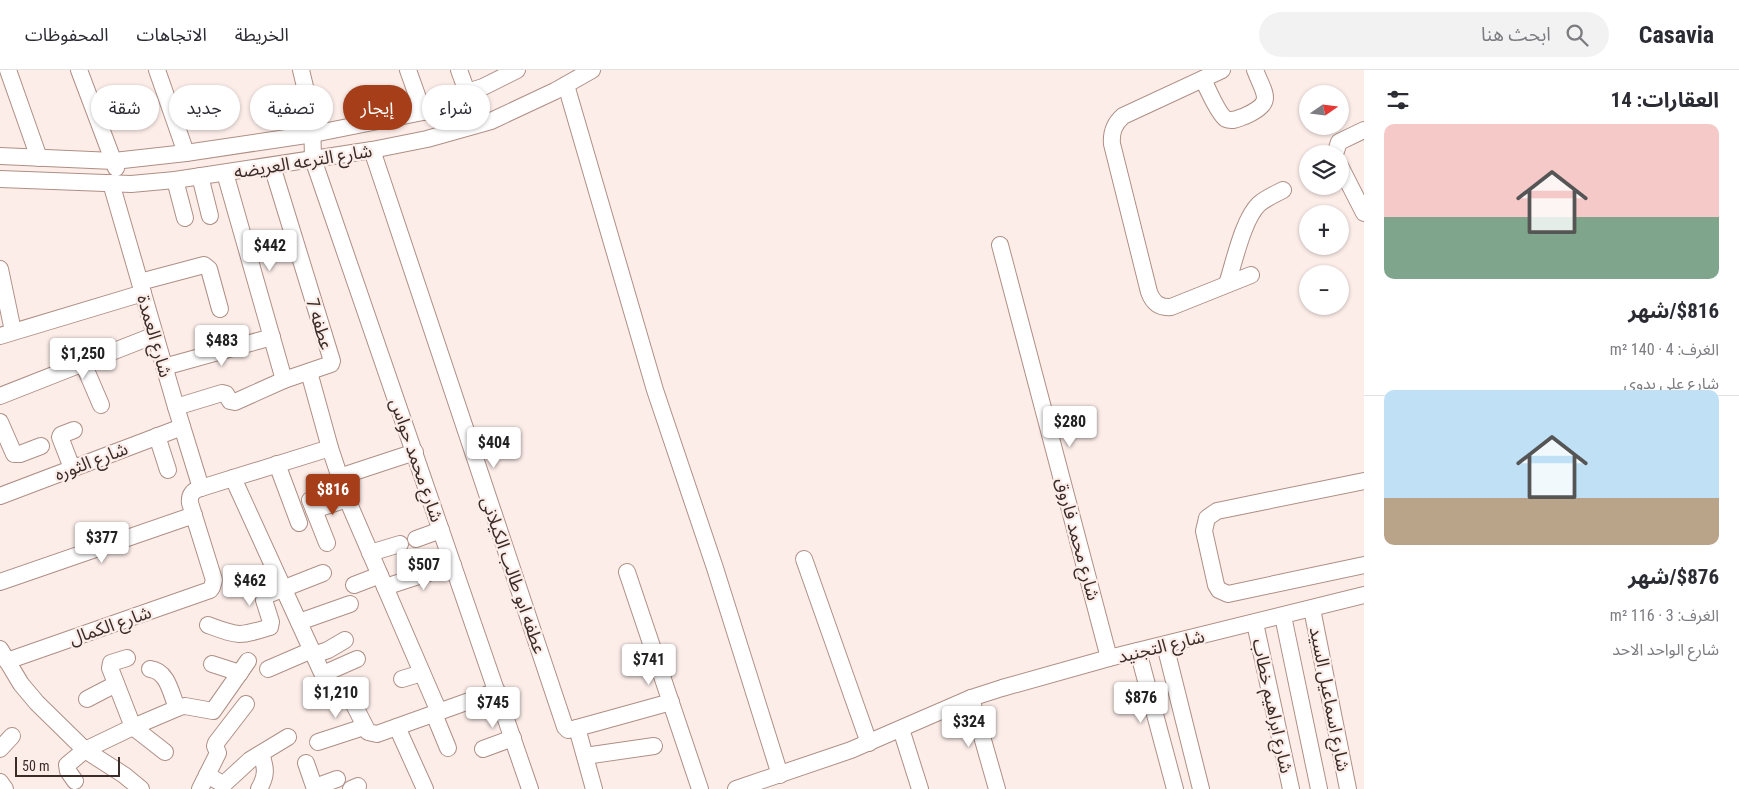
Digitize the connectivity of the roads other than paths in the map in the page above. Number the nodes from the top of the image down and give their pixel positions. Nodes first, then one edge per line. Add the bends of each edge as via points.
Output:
1 (8, 70) edge
2 (79, 70) edge
3 (156, 70) edge
4 (301, 70) edge
5 (408, 70) edge
6 (459, 70) edge
7 (517, 70) edge
8 (592, 70) edge
9 (1222, 70) edge
10 (1255, 70) edge
11 (1203, 79) junction
12 (464, 85) edge
13 (487, 85) edge
14 (566, 85) junction
15 (422, 109) edge
16 (422, 112) edge
17 (1364, 130) edge
18 (313, 134) junction
19 (1338, 145) edge
20 (372, 150) junction
21 (186, 152) junction
22 (0, 156) edge
23 (39, 158) junction
24 (314, 159) junction
25 (114, 161) junction
26 (272, 166) junction
27 (225, 173) junction
28 (200, 176) junction
29 (0, 179) edge
30 (175, 180) junction
31 (1349, 183) edge
32 (117, 184) junction
33 (1283, 190) dead end
34 (1364, 212) edge
35 (210, 216) dead end
36 (185, 218) dead end
37 (1000, 245) dead end
38 (0, 269) edge
39 (1251, 275) dead end
40 (1227, 284) junction
41 (141, 288) junction
42 (220, 309) dead end
43 (7, 333) edge
44 (155, 335) junction
45 (272, 337) junction
46 (83, 363) junction
47 (164, 367) junction
48 (310, 372) junction
49 (284, 380) junction
50 (0, 396) edge
51 (101, 405) dead end
52 (176, 408) junction
53 (0, 422) edge
54 (182, 427) junction
55 (74, 430) dead end
56 (158, 436) junction
57 (40, 446) dead end
58 (330, 448) junction
59 (414, 452) junction
60 (277, 464) junction
61 (72, 468) junction
62 (168, 470) dead end
63 (339, 477) junction
64 (233, 478) junction
65 (1364, 481) edge
66 (201, 488) junction
67 (0, 496) edge
68 (347, 499) junction
69 (194, 515) junction
70 (299, 523) dead end
71 (442, 530) junction
72 (416, 539) dead end
73 (327, 543) dead end
74 (400, 544) dead end
75 (370, 553) junction
76 (804, 559) dead end
77 (453, 565) junction
78 (1364, 565) edge
79 (627, 572) dead end
80 (323, 574) dead end
81 (382, 581) junction
82 (0, 582) edge
83 (354, 585) dead end
84 (284, 588) junction
85 (1363, 599) edge
86 (350, 604) dead end
87 (1312, 609) junction
88 (1283, 616) junction
89 (299, 622) junction
90 (1255, 623) junction
91 (208, 625) dead end
92 (345, 640) dead end
93 (1165, 645) junction
94 (1138, 651) junction
95 (313, 652) junction
96 (3, 655) edge
97 (128, 658) dead end
98 (1109, 658) junction
99 (356, 659) dead end
100 (212, 664) dead end
101 (268, 669) dead end
102 (150, 670) dead end
103 (422, 673) junction
104 (323, 674) junction
105 (402, 680) dead end
106 (116, 684) junction
107 (497, 691) junction
108 (87, 698) dead end
109 (971, 698) junction
110 (671, 702) junction
111 (246, 704) dead end
112 (177, 708) junction
113 (436, 713) junction
114 (133, 726) junction
115 (397, 727) junction
116 (577, 728) junction
117 (901, 729) junction
118 (371, 730) junction
119 (12, 736) dead end
120 (288, 737) dead end
121 (512, 738) junction
122 (318, 742) dead end
123 (869, 743) junction
124 (654, 746) dead end
125 (448, 748) dead end
126 (0, 749) edge
127 (483, 749) dead end
128 (85, 750) junction
129 (165, 752) dead end
130 (260, 754) junction
131 (585, 756) junction
132 (306, 764) dead end
133 (780, 775) junction
134 (337, 779) dead end
135 (74, 781) dead end
136 (203, 782) edge
137 (315, 788) edge
138 (140, 789) edge
139 (259, 789) edge
140 (425, 789) edge
141 (530, 789) edge
142 (594, 789) edge
143 (700, 789) edge
144 (738, 789) edge
145 (920, 789) edge
146 (997, 789) edge
147 (1175, 789) edge
148 (1201, 789) edge
149 (1291, 789) edge
150 (1319, 789) edge
151 (1348, 789) edge

1 - 23 street
2 - 25 street, شارع العمدة
3 - 21 street
4 - 18 street, شارع محمد حواس via 312,111
5 - 15 street
6 - 12 street
7 - 13 street, شارع الترعه العريضه
8 - 14 street, شارع الترعه العريضه
9 - 11 street
10 - 11 street via 1265,96 1263,105 1236,120 1222,116
11 - 40 street via 1123,116 1112,131 1112,144 1151,298 1160,306 1171,307
14 - 20 street, شارع الترعه العريضه via 479,125
14 - 133 street via 655,390 716,568
16 - 18 street, شارع الترعه العريضه
17 - 19 street via 1342,139
18 - 21 street, شارع الترعه العريضه
18 - 24 street, شارع محمد حواس
20 - 24 street, شارع الترعه العريضه
20 - 116 street, عطفه ابو طالب الكيلانى via 565,728
21 - 25 street, شارع الترعه العريضه
22 - 23 street, شارع الترعه العريضه
23 - 25 street, شارع الترعه العريضه
24 - 26 street, شارع الترعه العريضه
24 - 59 street, شارع محمد حواس
25 - 32 street, شارع العمدة
26 - 27 street, شارع الترعه العريضه
26 - 48 street, عطفه 7 via 332,363
27 - 28 street, شارع الترعه العريضه
27 - 45 street
28 - 30 street, شارع الترعه العريضه
28 - 35 street
29 - 32 street, شارع الترعه العريضه
30 - 32 street, شارع الترعه العريضه
30 - 36 street
31 - 34 street
32 - 41 street, شارع العمدة
33 - 40 street via 1253,211
37 - 98 street, شارع محمد فاروق
38 - 43 street
39 - 40 street
41 - 42 street via 204,265 209,269
41 - 43 street
41 - 44 street, شارع العمدة
44 - 46 street
44 - 47 street, شارع العمدة
45 - 47 street
45 - 49 street
46 - 50 street
46 - 51 street
47 - 52 street, شارع العمدة
48 - 49 street
48 - 58 street
49 - 52 street via 235,402 222,393
52 - 54 street, شارع العمدة
53 - 57 street via 14,454
54 - 56 street, شارع الثوره
54 - 66 street, شارع العمدة
55 - 61 street via 60,437
56 - 61 street, شارع الثوره
56 - 62 street
58 - 60 street
58 - 63 street
59 - 63 street
59 - 71 street, شارع محمد حواس
60 - 64 street
60 - 70 street
61 - 67 street, شارع الثوره
63 - 68 street
64 - 66 street
64 - 84 street
65 - 78 street via 1217,511 1207,518 1204,526 1216,585 1228,594
66 - 69 street via 190,496
68 - 73 street via 312,505
68 - 75 street
69 - 82 street
69 - 96 street, شارع الكمال via 213,577 210,590
71 - 72 street
71 - 77 street, شارع محمد حواس
74 - 75 street
75 - 81 street
76 - 123 street
77 - 81 street
77 - 107 street, شارع محمد حواس
79 - 110 street
80 - 84 street
81 - 83 street
81 - 103 street
84 - 89 street
84 - 91 street via 264,598 270,627 240,635
85 - 87 street, شارع التجنيد
86 - 89 street
87 - 88 street, شارع التجنيد
87 - 151 street, شارع اسماعيل السيد
88 - 90 street, شارع التجنيد
88 - 150 street
89 - 95 street
90 - 93 street, شارع التجنيد
90 - 149 street, شارع ابراهيم خطاب
92 - 95 street via 328,650
93 - 94 street, شارع التجنيد
93 - 148 street
94 - 98 street, شارع التجنيد
94 - 147 street
95 - 101 street
95 - 104 street
96 - 128 street via 30,696
97 - 106 street via 110,664
98 - 109 street, شارع التجنيد
99 - 104 street
100 - 112 street via 244,667 213,711 185,706
102 - 112 street via 164,676
103 - 105 street
103 - 113 street
104 - 118 street via 330,688 350,696
106 - 108 street
106 - 114 street
107 - 113 street
107 - 121 street, شارع محمد حواس
109 - 117 street, شارع التجنيد
109 - 146 street
110 - 116 street
110 - 143 street
111 - 136 street via 216,743 218,753
112 - 114 street
113 - 115 street
113 - 125 street
114 - 128 street
114 - 129 street
115 - 118 street
115 - 140 street
116 - 131 street
117 - 123 street, شارع التجنيد
117 - 145 street
118 - 122 street
119 - 126 street
120 - 130 street
121 - 127 street
121 - 141 street, شارع محمد حواس
123 - 133 street, شارع التجنيد
124 - 131 street
128 - 135 street via 67,766
128 - 138 street
130 - 136 street via 224,783
130 - 139 street via 266,771
131 - 142 street
132 - 137 street
133 - 144 street, شارع التجنيد
134 - 137 street

